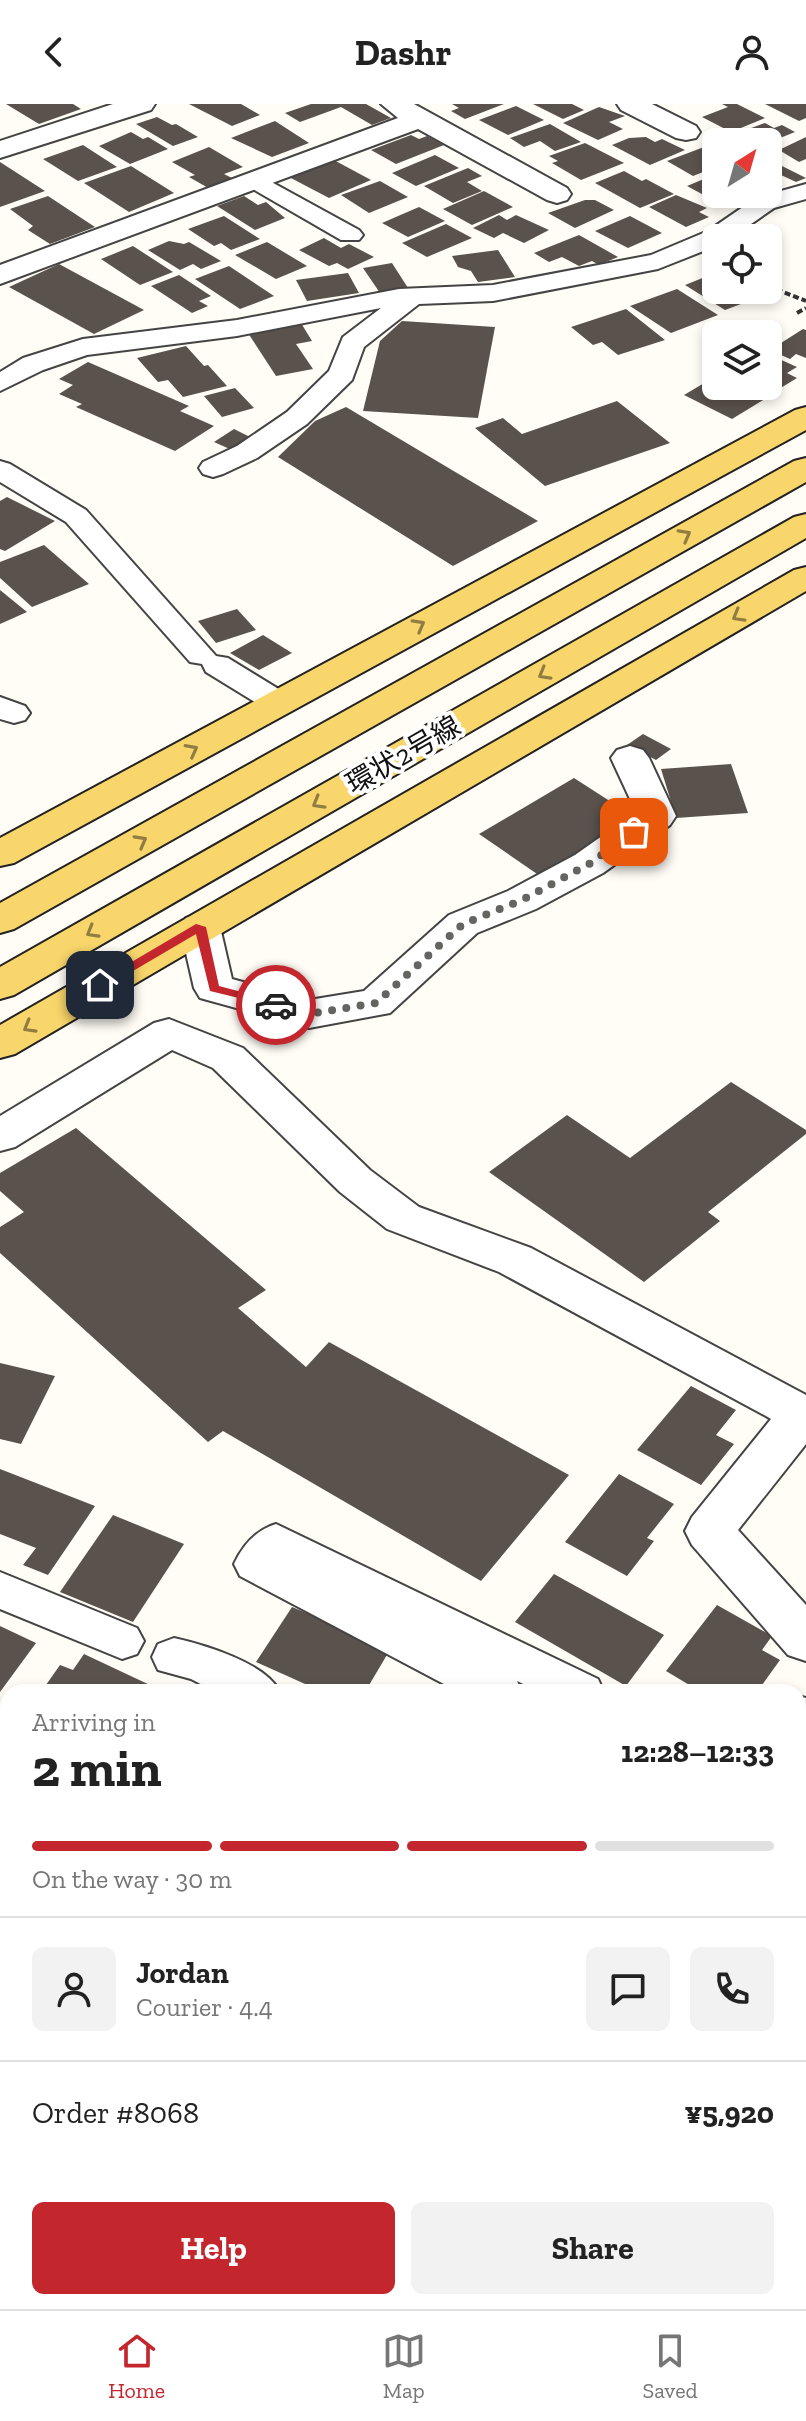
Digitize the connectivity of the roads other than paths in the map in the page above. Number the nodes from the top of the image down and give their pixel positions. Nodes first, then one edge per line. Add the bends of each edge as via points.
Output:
1 (141, 104) edge
2 (395, 104) edge
3 (631, 104) edge
4 (420, 119) junction
5 (686, 132) dead end
6 (0, 150) edge
7 (255, 180) junction
8 (806, 191) edge
9 (557, 194) dead end
10 (350, 235) dead end
11 (0, 275) edge
12 (415, 296) junction
13 (0, 383) edge
14 (806, 417) edge
15 (806, 431) edge
16 (213, 468) dead end
17 (806, 468) edge
18 (0, 470) edge
19 (806, 524) edge
20 (806, 535) edge
21 (806, 577) edge
22 (279, 703) junction
23 (350, 723) junction
24 (630, 758) dead end
25 (0, 854) edge
26 (250, 898) junction
27 (0, 920) edge
28 (200, 927) junction
29 (0, 985) edge
30 (0, 1044) edge
31 (0, 1136) edge
32 (804, 1418) edge
33 (0, 1590) edge
34 (806, 1640) edge
35 (122, 1641) dead end
36 (184, 1670) edge
37 (231, 1684) edge
38 (485, 1684) edge
39 (566, 1684) edge

1 - 6 street
2 - 4 street
3 - 5 street
4 - 7 street
4 - 9 street
7 - 10 lane
7 - 11 street
8 - 12 lane via 765,203 717,236 658,261 493,293
12 - 13 lane via 237,328 83,347 33,364
12 - 16 lane via 352,343 342,374 297,418
22 -> 14 main road
15 - 23 main road via 617,547
23 -> 17 main road, 環状2号線
18 - 22 lane via 76,516 209,660
19 -> 29 main road, 環状2号線
20 - 26 main road
21 -> 26 main road
25 -> 22 main road
27 -> 23 main road, 環状2号線
24 - 28 street via 657,816 589,864 463,924 376,1003 309,1014 214,988
26 - 28 main road
28 -> 30 main road
31 - 32 street via 169,1033 228,1058 355,1181 403,1218 515,1260
32 - 34 street via 709,1531
33 - 35 lane
36 - 37 lane
38 - 39 lane via 255,1564 276,1541

